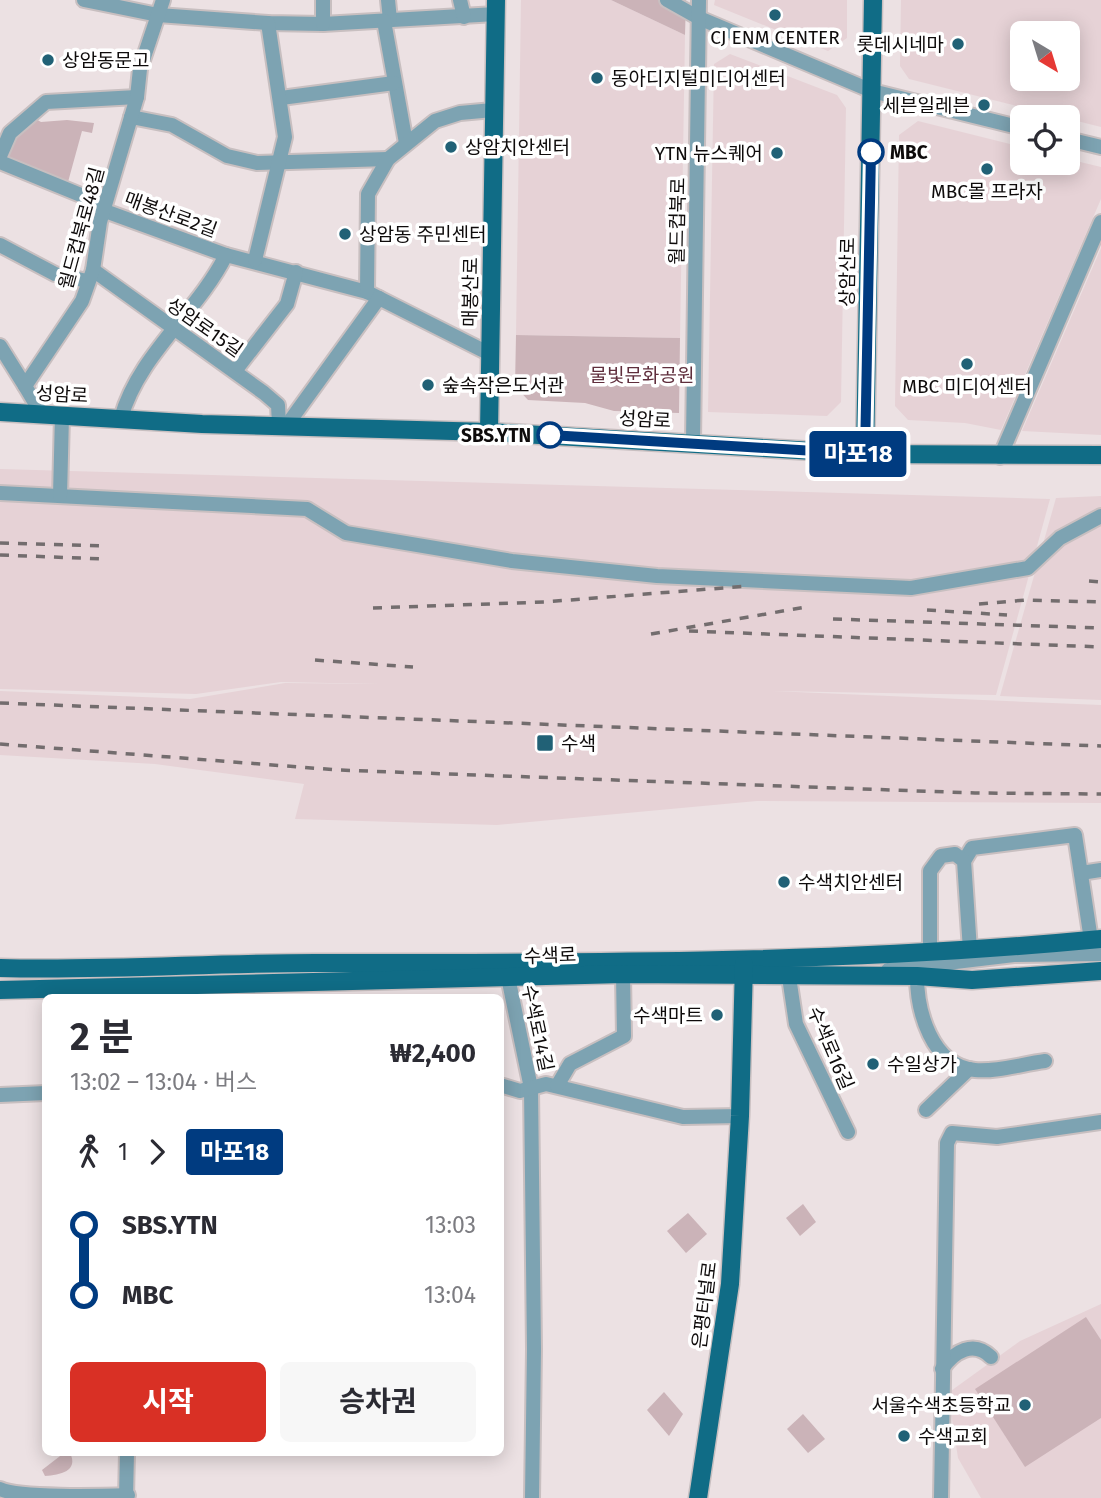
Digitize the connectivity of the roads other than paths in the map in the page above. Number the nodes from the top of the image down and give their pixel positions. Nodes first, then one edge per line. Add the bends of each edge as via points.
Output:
1 (84, 0) edge
2 (163, 0) edge
3 (323, 0) edge
4 (388, 0) edge
5 (460, 0) edge
6 (667, 0) edge
7 (699, 0) edge
8 (873, 0) edge
9 (496, 7) edge
10 (158, 15) junction
11 (464, 17) junction
12 (699, 18) junction
13 (387, 20) junction
14 (268, 23) junction
15 (323, 24) junction
16 (394, 83) junction
17 (872, 91) junction
18 (137, 97) junction
19 (281, 99) junction
20 (493, 110) junction
21 (131, 117) junction
22 (1010, 125) edge
23 (1080, 142) edge
24 (406, 144) junction
25 (1101, 147) edge
26 (0, 156) edge
27 (388, 159) junction
28 (0, 162) edge
29 (278, 165) junction
30 (105, 211) junction
31 (1101, 222) edge
32 (0, 245) edge
33 (226, 255) junction
34 (255, 260) junction
35 (296, 272) junction
36 (90, 276) junction
37 (373, 295) junction
38 (173, 328) junction
39 (0, 346) edge
40 (490, 354) junction
41 (235, 371) junction
42 (25, 386) junction
43 (0, 412) edge
44 (41, 413) junction
45 (62, 415) junction
46 (121, 418) junction
47 (283, 425) junction
48 (489, 432) junction
49 (693, 442) junction
50 (865, 454) junction
51 (1101, 456) edge
52 (1000, 457) junction
53 (0, 493) edge
54 (61, 496) junction
55 (1101, 516) edge
56 (964, 861) junction
57 (1101, 870) edge
58 (1081, 873) junction
59 (1099, 945) edge
60 (970, 950) junction
61 (930, 953) junction
62 (231, 965) junction
63 (744, 967) junction
64 (0, 968) edge
65 (1101, 971) edge
66 (622, 974) junction
67 (866, 975) junction
68 (789, 976) junction
69 (917, 976) junction
70 (508, 977) junction
71 (1101, 979) edge
72 (233, 984) junction
73 (0, 990) edge
74 (93, 993) edge
75 (1045, 1061) dead end
76 (969, 1069) junction
77 (504, 1086) edge
78 (558, 1086) junction
79 (531, 1088) junction
80 (42, 1093) edge
81 (0, 1095) edge
82 (926, 1110) dead end
83 (740, 1116) junction
84 (1101, 1122) edge
85 (848, 1132) dead end
86 (991, 1357) dead end
87 (942, 1369) junction
88 (127, 1456) edge
89 (0, 1489) edge
90 (127, 1496) edge
91 (532, 1498) edge
92 (698, 1498) edge
93 (941, 1498) edge

1 - 10 street
2 - 10 street, 월드컵북로48길
3 - 15 street
4 - 13 street
5 - 11 street
6 - 12 street
7 - 12 street, 월드컵북로
8 - 17 main road, 상암산로
9 - 11 street
9 - 20 main road, 매봉산로
10 - 14 street
10 - 18 street, 월드컵북로48길
11 - 13 street
12 - 17 street
12 - 49 street, 월드컵북로
13 - 15 street
13 - 16 street
14 - 15 street
14 - 19 street
16 - 19 street
16 - 24 street
17 - 22 street
17 - 50 main road, 상암산로
18 - 21 street, 월드컵북로48길
18 - 26 street via 46,102 10,133
19 - 29 street via 285,137
20 - 24 street via 435,121
20 - 40 main road, 매봉산로
21 - 29 street via 172,125 227,156
21 - 30 street, 월드컵북로48길
23 - 25 street
24 - 27 street
27 - 29 street
27 - 37 street via 368,194
28 - 30 street, 매봉산로2길 via 93,200
29 - 34 street
30 - 33 street, 매봉산로2길
30 - 36 street, 월드컵북로48길
31 - 52 street
32 - 36 street, 성암로15길 via 55,275
33 - 34 street, 매봉산로2길
33 - 38 street via 214,279
34 - 35 street, 매봉산로2길
35 - 37 street, 매봉산로2길
35 - 41 street via 287,304
36 - 38 street, 성암로15길
36 - 42 street, 월드컵북로48길 via 82,301
37 - 40 street, 매봉산로2길
37 - 47 street
38 - 41 street, 성암로15길
38 - 46 street via 129,390
39 - 42 street
40 - 48 main road, 매봉산로
41 - 47 street, 성암로15길 via 278,405
42 - 44 street
43 - 44 main road, 성암로
44 - 45 main road, 성암로
45 - 46 main road, 성암로
45 - 54 street
46 - 47 main road, 성암로
47 - 48 main road, 성암로
48 - 49 main road, 성암로
49 - 50 main road, 성암로
50 - 52 main road, 성암로
51 - 52 main road, 성암로
53 - 54 street
54 - 55 street via 307,509 346,533 512,561 657,576 911,588 1028,568 1060,538
56 - 58 street via 972,848 1075,835
56 - 60 street
56 - 61 street via 956,854 942,856 930,871
57 - 58 street
58 - 59 street
59 - 60 main road, 수색로 via 1044,943
59 - 67 street
60 - 61 main road, 수색로
61 - 63 main road, 수색로
62 - 63 main road, 수색로
62 - 64 main road, 수색로 via 92,971
62 - 72 main road via 239,976
63 - 66 main road, 수색로
63 - 68 main road, 수색로
63 - 83 main road, 은평터널로
65 - 69 main road, 수색로 via 972,980
65 - 71 street
66 - 70 main road, 수색로
66 - 78 street via 624,1036 570,1064
67 - 68 main road, 수색로
67 - 69 main road, 수색로
68 - 85 street, 수색로16길 via 796,1024
69 - 76 street via 924,1026 938,1047
70 - 72 main road, 수색로
70 - 79 street, 수색로14길
72 - 74 main road, 수색로
73 - 74 main road, 수색로
75 - 76 street
76 - 82 street
77 - 79 street via 520,1091
78 - 79 street, 수색로14길
78 - 83 street, 수색로14길 via 684,1117
79 - 91 street, 수색로14길
80 - 81 street
83 - 92 main road, 은평터널로 via 730,1284
84 - 87 street via 998,1137 952,1133 947,1143
86 - 87 street via 970,1348 959,1351
87 - 93 street
88 - 90 street
89 - 90 street via 7,1495 36,1497

